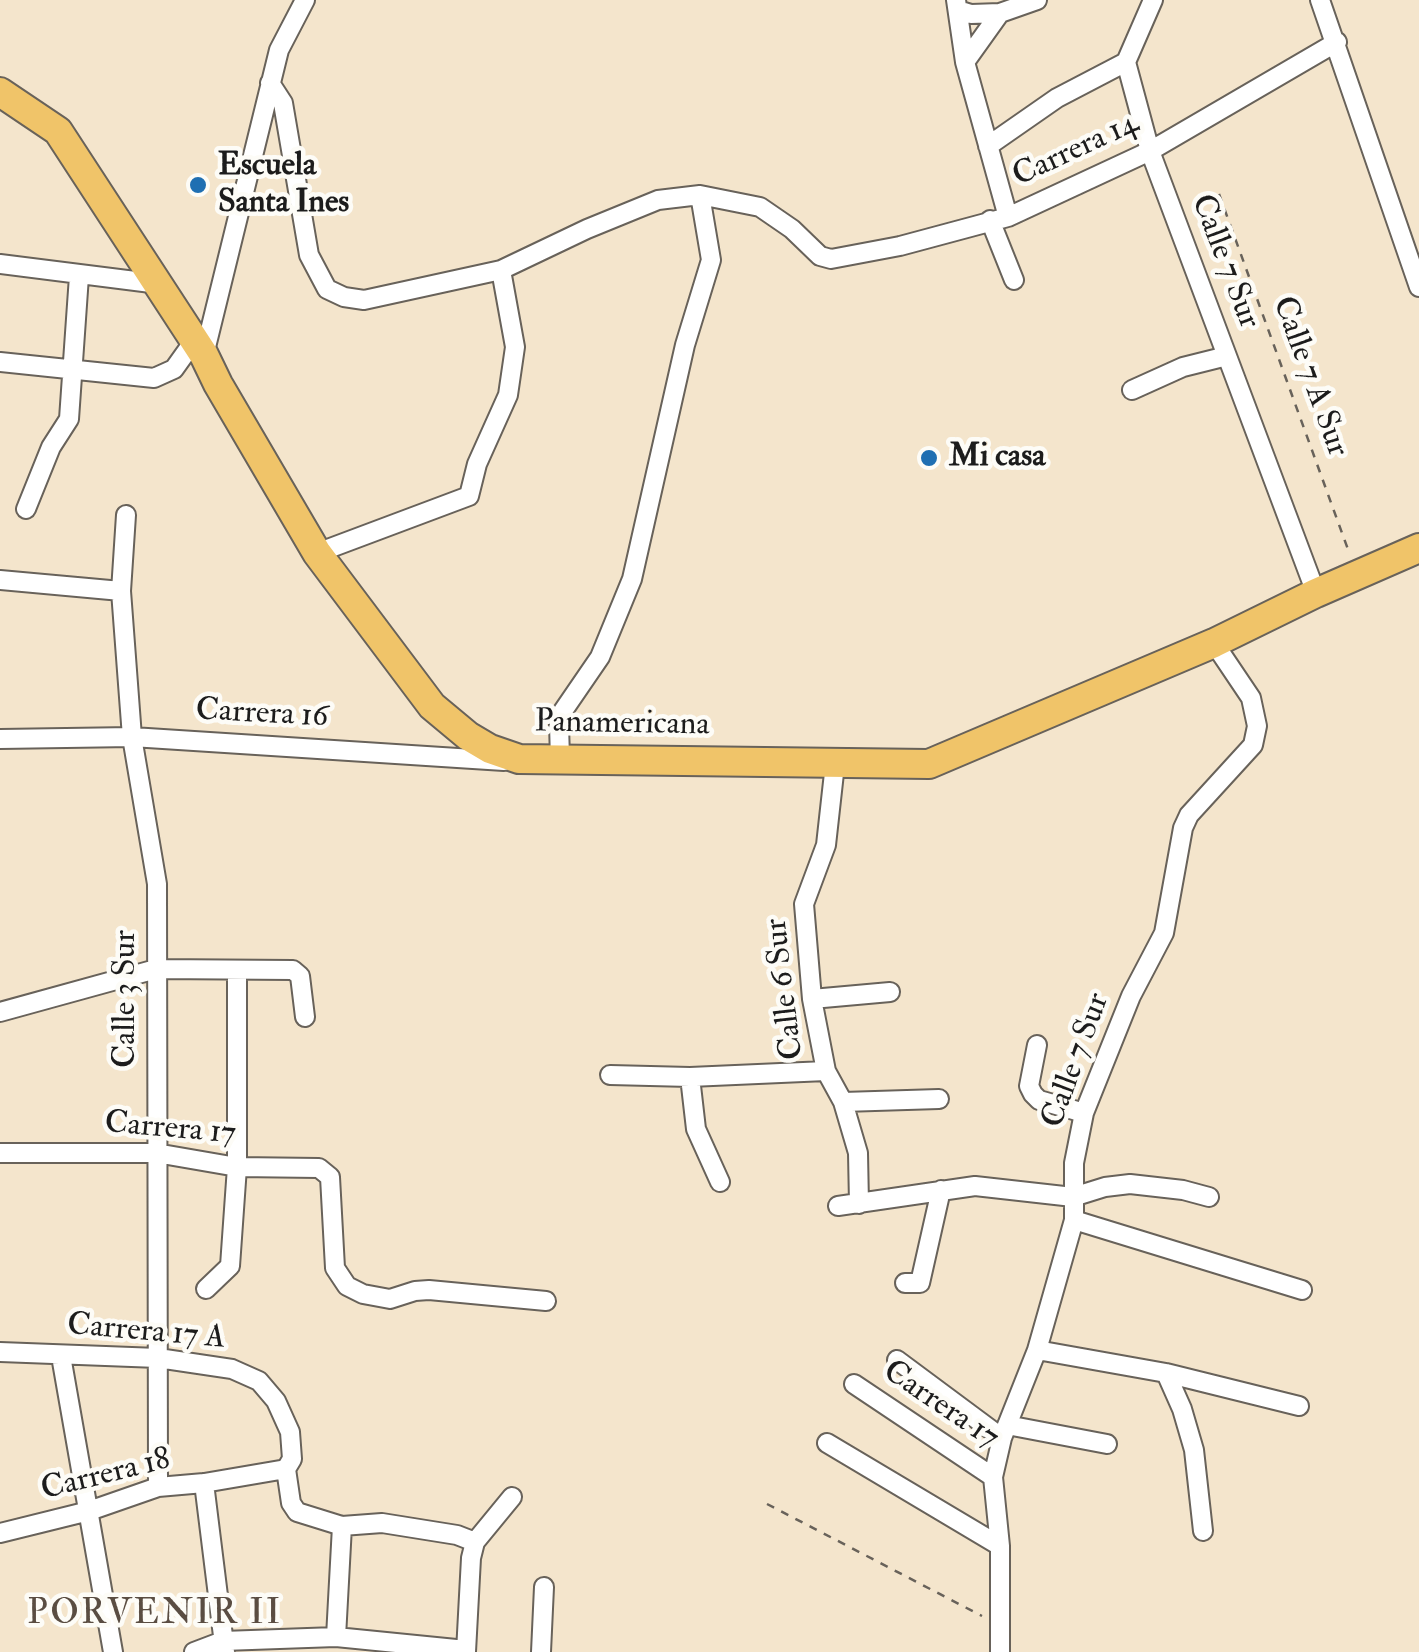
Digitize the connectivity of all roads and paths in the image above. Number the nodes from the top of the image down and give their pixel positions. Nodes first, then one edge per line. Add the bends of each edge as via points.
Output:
1 (305, 0) edge
2 (1037, 0) edge
3 (1153, 0) edge
4 (1322, 1) edge
5 (957, 5) edge
6 (1000, 13) junction
7 (1337, 42) junction
8 (964, 62) junction
9 (1126, 62) junction
10 (270, 83) junction
11 (1, 98) edge
12 (988, 146) junction
13 (1150, 151) junction
14 (1219, 194) dead end
15 (700, 195) junction
16 (999, 218) junction
17 (0, 264) edge
18 (501, 270) junction
19 (79, 276) junction
20 (1014, 280) dead end
21 (159, 284) junction
22 (1419, 288) edge
23 (199, 348) junction
24 (1227, 356) junction
25 (0, 362) edge
26 (74, 371) junction
27 (1132, 390) dead end
28 (26, 510) dead end
29 (126, 515) dead end
30 (1419, 548) edge
31 (317, 553) junction
32 (1357, 575) junction
33 (0, 580) edge
34 (121, 591) junction
35 (1316, 593) junction
36 (1214, 643) junction
37 (132, 737) junction
38 (0, 739) edge
39 (519, 759) junction
40 (560, 759) junction
41 (835, 764) junction
42 (156, 970) junction
43 (237, 970) junction
44 (890, 992) dead end
45 (812, 1000) junction
46 (0, 1012) edge
47 (305, 1017) dead end
48 (1037, 1045) dead end
49 (826, 1071) junction
50 (610, 1076) dead end
51 (690, 1077) junction
52 (939, 1099) dead end
53 (842, 1102) junction
54 (1084, 1113) junction
55 (0, 1153) edge
56 (156, 1153) junction
57 (238, 1167) junction
58 (720, 1182) dead end
59 (941, 1190) junction
60 (1073, 1197) junction
61 (1209, 1197) dead end
62 (859, 1204) junction
63 (838, 1206) dead end
64 (1074, 1220) junction
65 (912, 1283) dead end
66 (206, 1289) dead end
67 (1302, 1290) dead end
68 (546, 1301) dead end
69 (1037, 1350) junction
70 (0, 1352) edge
71 (61, 1356) junction
72 (158, 1358) junction
73 (896, 1360) dead end
74 (1166, 1373) junction
75 (854, 1384) dead end
76 (1299, 1406) dead end
77 (1004, 1431) junction
78 (827, 1443) dead end
79 (1107, 1444) dead end
80 (286, 1470) junction
81 (993, 1477) junction
82 (204, 1484) junction
83 (158, 1487) junction
84 (512, 1497) dead end
85 (767, 1504) dead end
86 (89, 1511) junction
87 (342, 1526) junction
88 (1203, 1531) dead end
89 (0, 1533) edge
90 (475, 1542) junction
91 (1000, 1546) junction
92 (544, 1587) dead end
93 (1000, 1626) junction
94 (336, 1637) junction
95 (224, 1646) edge
96 (357, 1646) edge
97 (466, 1651) edge
98 (114, 1652) edge
99 (194, 1652) edge
100 (541, 1652) edge
101 (1000, 1652) edge

1 - 10 street via 278,50
2 - 6 street
3 - 9 street
4 - 7 street
5 - 6 street via 971,14
5 - 8 street
6 - 8 street
7 - 13 street, Carrera 14
7 - 22 street
8 - 12 street
9 - 12 street via 1057,98
9 - 13 street, Calle 7 Sur
10 - 18 street via 283,103 309,255 327,290 364,300
10 - 23 street
11 - 21 main road, Panamericana via 58,131
12 - 16 street
13 - 16 street, Carrera 14
13 - 24 street, Calle 7 Sur
14 - 32 path, Calle 7 A Sur
15 - 16 street, Carrera 14 via 760,208 831,259
15 - 18 street via 658,200
15 - 40 street via 711,260 632,579 600,657 563,712
16 - 20 street
17 - 19 street
18 - 31 street via 515,347 508,395 469,496
19 - 21 street
19 - 26 street
21 - 23 main road, Panamericana
23 - 26 street via 154,378
23 - 31 main road, Panamericana
24 - 27 street
24 - 35 street, Calle 7 Sur
25 - 26 street
26 - 28 street via 69,418
29 - 34 street, Calle 3 Sur
30 - 32 main road, Panamericana
31 - 39 main road, Panamericana via 432,706 468,736
32 - 35 main road, Panamericana
33 - 34 street
34 - 37 street, Calle 3 Sur
35 - 36 main road, Panamericana
36 - 41 main road, Panamericana via 930,764
36 - 54 street, Calle 7 Sur via 1251,698 1253,745 1183,828 1164,933
37 - 38 street, Carrera 16
37 - 39 street, Carrera 16
37 - 42 street, Calle 3 Sur via 158,884
39 - 40 main road, Panamericana
40 - 41 main road, Panamericana
41 - 45 street, Calle 6 Sur via 826,845 804,904
42 - 43 street
42 - 46 street
42 - 56 street, Calle 3 Sur
43 - 47 street via 293,970 300,976
43 - 57 street
44 - 45 street
45 - 49 street, Calle 6 Sur
48 - 54 street via 1032,1094
49 - 51 street
49 - 53 street, Calle 6 Sur
50 - 51 street
51 - 58 street via 696,1129
52 - 53 street
53 - 62 street, Calle 6 Sur via 858,1152
54 - 60 street, Calle 7 Sur
55 - 56 street, Carrera 17
56 - 57 street, Carrera 17
56 - 72 street, Calle 3 Sur
57 - 66 street via 230,1266
57 - 68 street, Carrera 17 via 319,1168 330,1177 335,1268 347,1286 363,1294 390,1299 429,1290
59 - 60 street via 974,1186
59 - 62 street
59 - 65 street
60 - 61 street via 1130,1184
60 - 64 street, Calle 7 Sur
62 - 63 street
64 - 67 street
64 - 69 street, Calle 7 Sur
69 - 74 street
69 - 77 street, Calle 7 Sur
70 - 71 street, Carrera 17 A
71 - 72 street, Carrera 17 A
71 - 86 street
72 - 80 street, Carrera 17 A via 232,1369 259,1382 290,1432
72 - 83 street, Calle 3 Sur
73 - 77 street
74 - 76 street
74 - 88 street via 1194,1450
75 - 81 street, Carrera 17
77 - 79 street
77 - 81 street, Calle 7 Sur
78 - 91 street
80 - 82 street, Carrera 18
80 - 87 street via 297,1512
81 - 91 street, Calle 7 Sur
82 - 83 street, Carrera 18
82 - 95 street
83 - 86 street, Carrera 18
84 - 90 street
85 - 93 path
86 - 89 street, Carrera 18
86 - 98 street
87 - 90 street via 382,1523
87 - 94 street
90 - 97 street
91 - 93 street, Calle 7 Sur
92 - 100 street
93 - 101 street, Calle 7 Sur
94 - 95 street
94 - 96 street
95 - 99 street
96 - 97 street

